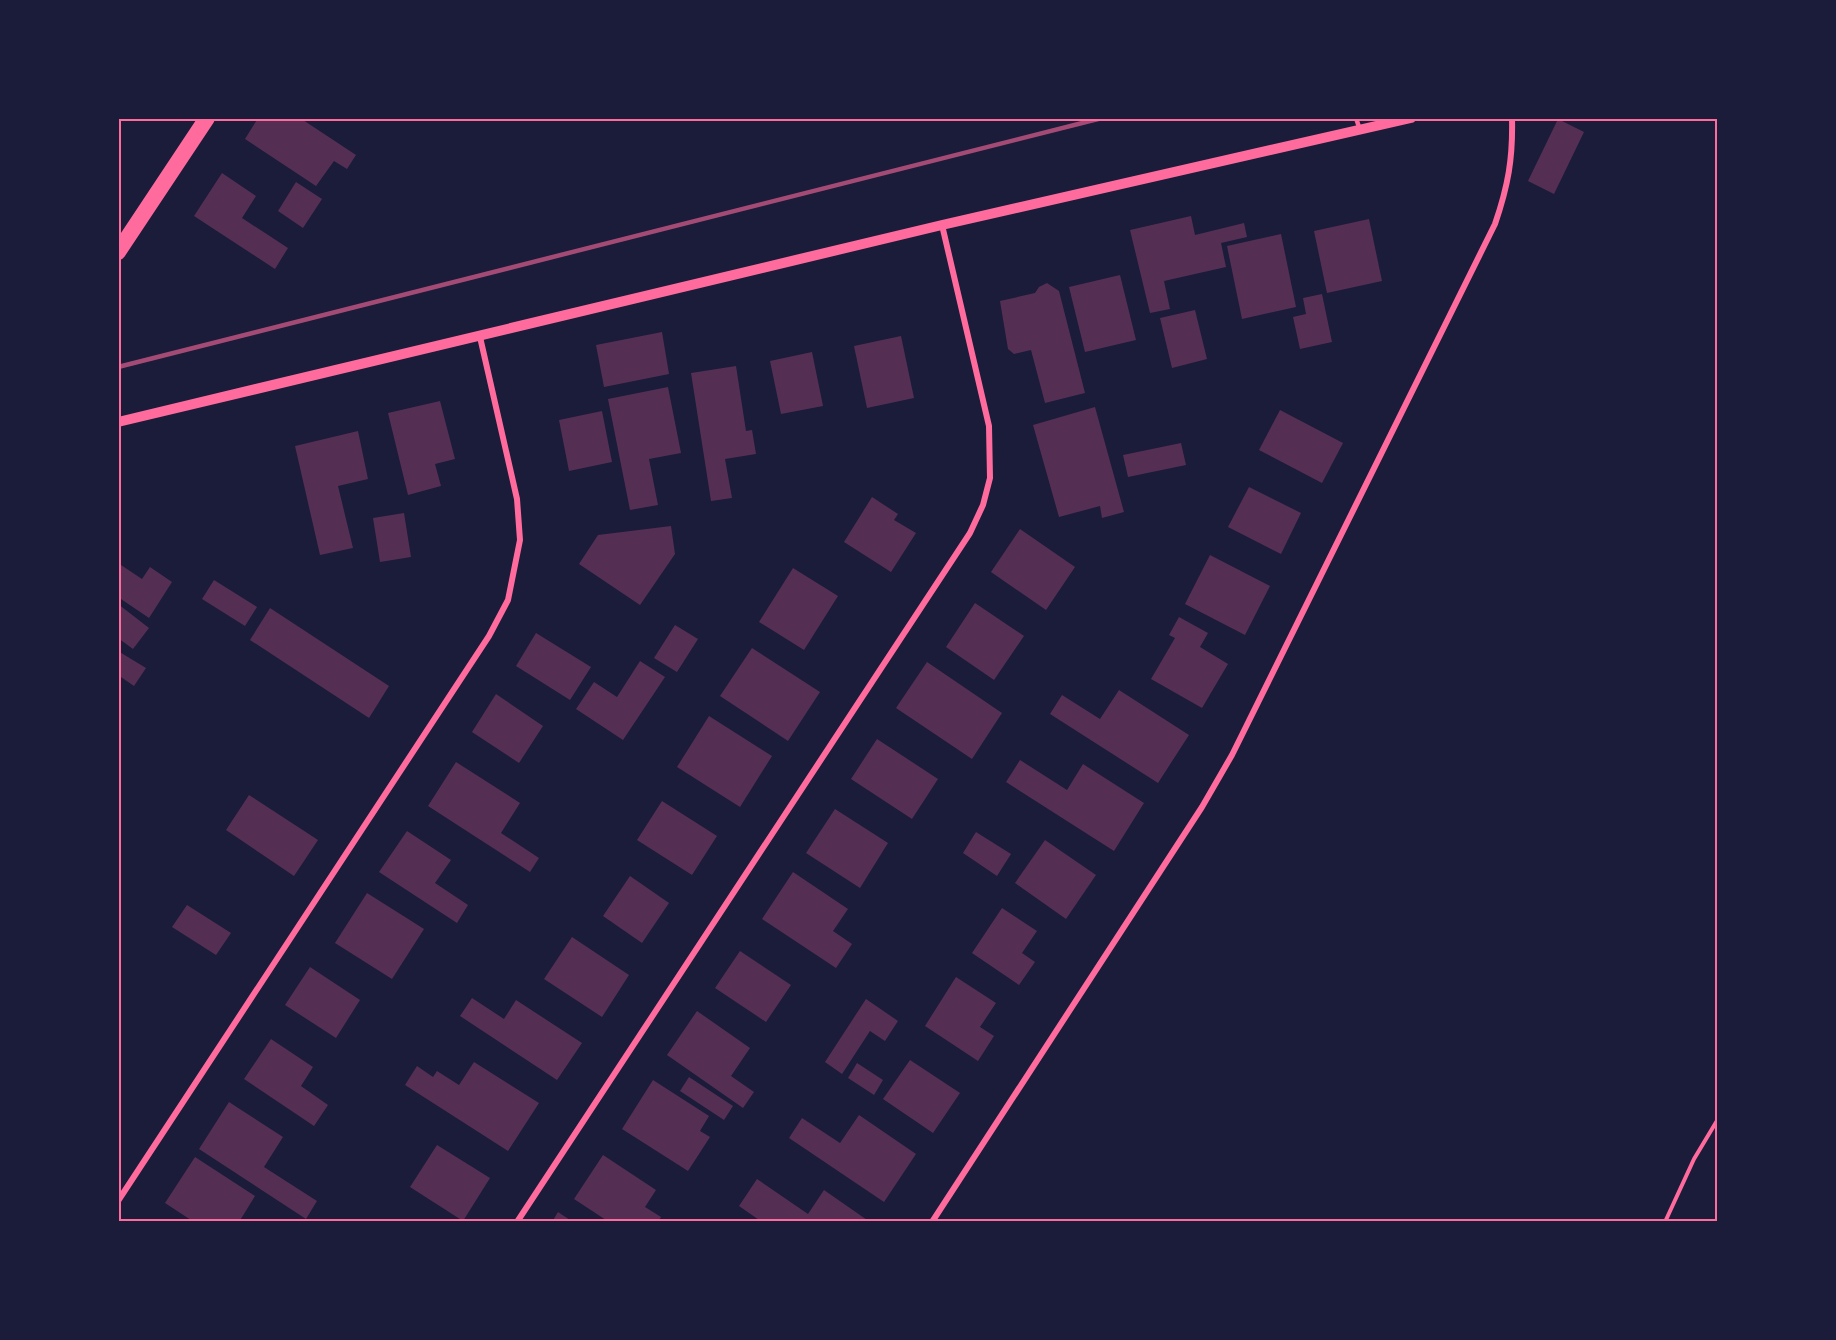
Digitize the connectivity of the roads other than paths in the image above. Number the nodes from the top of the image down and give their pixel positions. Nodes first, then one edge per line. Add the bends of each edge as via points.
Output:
1 (207, 118) edge
2 (1356, 118) edge
3 (1411, 118) edge
4 (1512, 118) edge
5 (1360, 130) junction
6 (942, 225) junction
7 (118, 252) edge
8 (480, 337) junction
9 (118, 422) edge
10 (118, 1201) edge
11 (517, 1221) edge
12 (932, 1221) edge

1 - 7 highway
2 - 5 lane
3 - 5 street
4 - 12 street via 1513,158 1495,224 1256,712 1202,807
5 - 6 street
6 - 8 street
6 - 11 street via 989,426 990,478 983,505 970,533
8 - 9 street
8 - 10 street via 517,500 520,540 508,600 489,636

